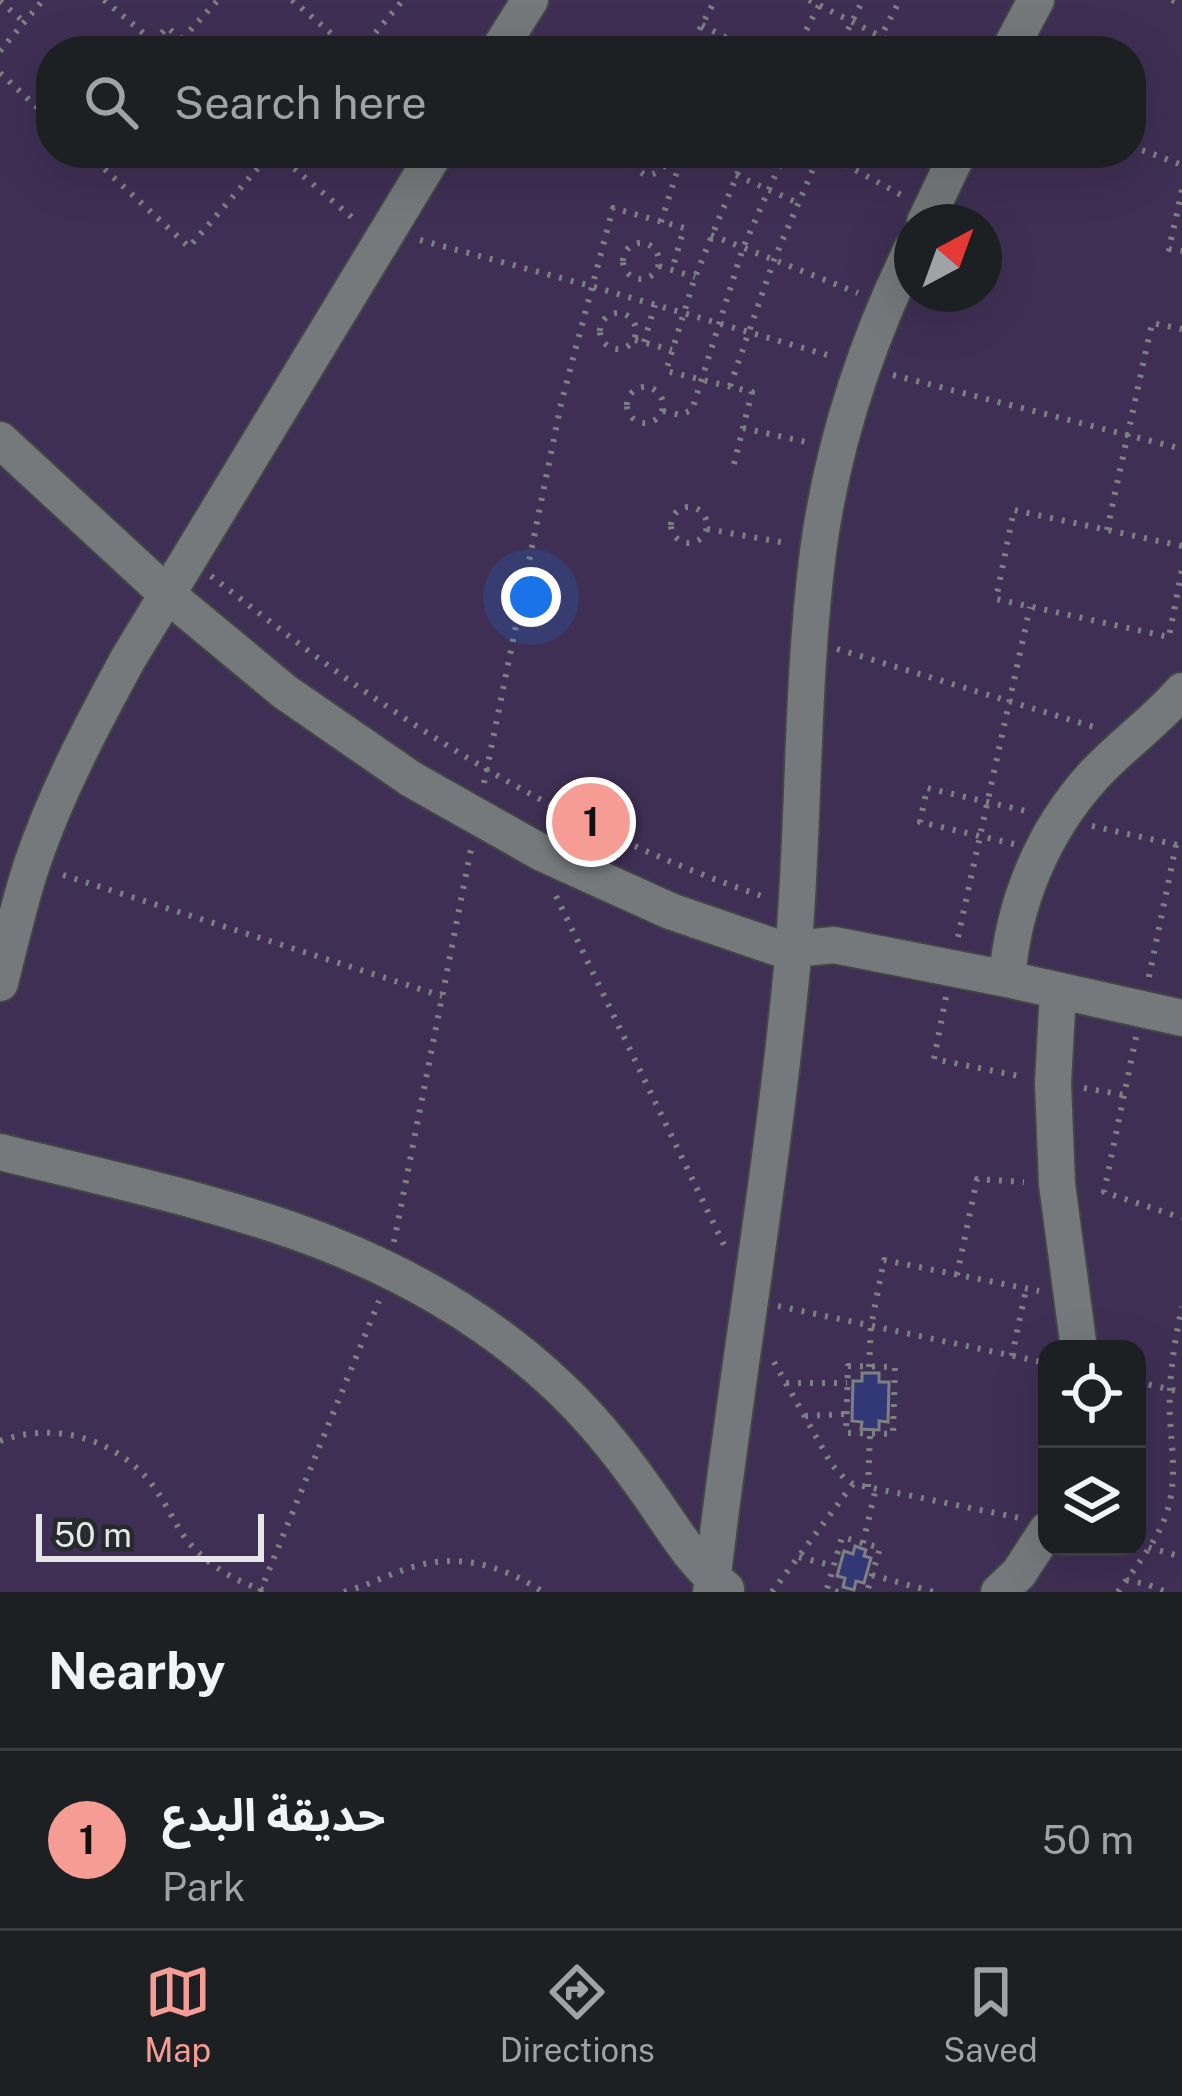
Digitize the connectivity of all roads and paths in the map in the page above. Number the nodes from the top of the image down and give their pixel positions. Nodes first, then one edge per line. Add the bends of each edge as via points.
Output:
1 (43, 0) edge
2 (104, 0) edge
3 (218, 0) edge
4 (292, 0) edge
5 (404, 0) edge
6 (530, 0) edge
7 (715, 0) edge
8 (809, 0) edge
9 (862, 0) edge
10 (900, 0) edge
11 (1036, 0) edge
12 (1172, 0) edge
13 (0, 1) edge
14 (820, 3) edge
15 (1182, 5) edge
16 (24, 22) junction
17 (852, 22) junction
18 (702, 25) junction
19 (147, 36) edge
20 (185, 36) edge
21 (337, 36) edge
22 (370, 36) edge
23 (507, 36) edge
24 (696, 36) edge
25 (723, 36) edge
26 (803, 36) edge
27 (846, 36) edge
28 (880, 36) joint
29 (1017, 36) edge
30 (0, 51) edge
31 (0, 74) edge
32 (36, 106) edge
33 (1146, 152) edge
34 (1182, 165) edge
35 (103, 168) edge
36 (260, 168) edge
37 (291, 168) edge
38 (426, 168) edge
39 (634, 168) edge
40 (660, 168) edge
41 (677, 168) edge
42 (739, 168) edge
43 (778, 168) edge
44 (815, 168) edge
45 (851, 168) edge
46 (951, 168) edge
47 (736, 175) junction
48 (873, 179) dead end
49 (767, 189) junction
50 (1182, 190) edge
51 (798, 203) junction
52 (934, 204) edge
53 (661, 222) junction
54 (387, 231) junction
55 (711, 235) junction
56 (743, 248) junction
57 (1182, 251) edge
58 (774, 260) junction
59 (659, 266) junction
60 (672, 270) junction
61 (695, 277) junction
62 (835, 284) dead end
63 (591, 286) junction
64 (894, 287) edge
65 (655, 305) junction
66 (683, 313) junction
67 (718, 323) junction
68 (1182, 329) edge
69 (748, 332) junction
70 (639, 341) junction
71 (672, 350) junction
72 (863, 366) junction
73 (700, 379) junction
74 (730, 386) junction
75 (663, 411) junction
76 (742, 428) junction
77 (1127, 436) junction
78 (785, 438) dead end
79 (0, 440) edge
80 (1182, 449) edge
81 (734, 464) dead end
82 (707, 529) junction
83 (1107, 530) junction
84 (1182, 546) edge
85 (819, 548) junction
86 (189, 560) junction
87 (1182, 569) edge
88 (168, 595) junction
89 (1030, 607) junction
90 (1169, 637) junction
91 (1182, 640) edge
92 (811, 641) junction
93 (1182, 691) edge
94 (1010, 701) junction
95 (1133, 739) junction
96 (487, 768) junction
97 (477, 818) junction
98 (1176, 845) dead end
99 (542, 853) junction
100 (32, 865) junction
101 (797, 908) junction
102 (794, 949) junction
103 (1007, 979) junction
104 (0, 983) edge
105 (1058, 991) junction
106 (442, 996) junction
107 (1142, 1010) junction
108 (1182, 1018) edge
109 (0, 1152) edge
110 (1058, 1184) junction
111 (1182, 1218) edge
112 (389, 1268) junction
113 (956, 1275) junction
114 (1026, 1288) junction
115 (753, 1290) junction
116 (1072, 1298) junction
117 (1182, 1307) edge
118 (871, 1326) junction
119 (1078, 1340) edge
120 (744, 1352) junction
121 (1012, 1356) junction
122 (1038, 1361) edge
123 (869, 1367) junction
124 (786, 1383) junction
125 (847, 1383) junction
126 (1146, 1384) edge
127 (1171, 1389) junction
128 (1182, 1392) edge
129 (847, 1414) junction
130 (805, 1416) junction
131 (870, 1434) junction
132 (0, 1442) edge
133 (853, 1484) junction
134 (872, 1488) junction
135 (1036, 1525) edge
136 (862, 1543) junction
137 (1146, 1546) edge
138 (1150, 1547) junction
139 (799, 1557) junction
140 (1182, 1557) edge
141 (834, 1566) junction
142 (872, 1575) junction
143 (1126, 1580) junction
144 (718, 1588) edge
145 (264, 1591) edge
146 (355, 1591) edge
147 (344, 1592) edge
148 (543, 1592) edge
149 (772, 1592) edge
150 (838, 1592) edge
151 (867, 1592) edge
152 (934, 1592) edge
153 (999, 1592) edge
154 (1118, 1592) edge
155 (1166, 1592) edge

1 - 16 path
2 - 19 path
3 - 20 path
4 - 21 path
5 - 22 path
6 - 23 street
7 - 18 path
8 - 14 path
9 - 17 path
10 - 28 path
11 - 29 street
12 - 15 path
13 - 16 path
14 - 17 path
14 - 26 path
16 - 30 path
17 - 27 path
17 - 28 path
18 - 24 path
18 - 25 path
31 - 32 path
33 - 34 path
35 - 36 path via 188,248
37 - 54 path via 344,213
38 - 54 street
39 - 40 path via 645,175
41 - 53 path
42 - 47 path
43 - 49 path
44 - 51 path
45 - 48 path
46 - 52 street
47 - 49 path
47 - 55 path
49 - 51 path
49 - 56 path
50 - 57 path via 1169,249
51 - 58 path
53 - 60 path via 684,228
53 - 63 path via 613,208
54 - 63 path
54 - 86 street
55 - 56 path
55 - 61 path
56 - 58 path
56 - 67 path
58 - 62 path
58 - 69 path
59 - 59 path via 648,244 625,253 631,277 651,277
59 - 60 path
60 - 61 path
61 - 66 path
63 - 65 path
63 - 96 path
64 - 72 street
65 - 66 path
65 - 70 path
66 - 67 path
66 - 71 path
67 - 69 path
67 - 73 path
68 - 77 path via 1152,323
69 - 72 path
69 - 74 path
70 - 70 path via 627,314 602,322 609,347
70 - 71 path
71 - 73 path via 667,371
72 - 77 path
72 - 85 street
73 - 74 path
73 - 75 path via 690,413
74 - 76 path via 752,392
75 - 75 path via 652,387 628,398 628,413 639,422
76 - 78 path
76 - 81 path
77 - 80 path
77 - 83 path
79 - 88 street
82 - 82 path via 694,507 681,508 670,524 686,543
82 - 85 path
83 - 84 path
83 - 89 path via 1014,510 996,599
85 - 92 street
86 - 88 street
86 - 96 path via 334,670
87 - 90 path
88 - 97 street via 285,692
88 - 100 street via 92,726
89 - 90 path
89 - 94 path
90 - 91 path
92 - 94 path
92 - 101 street
93 - 95 street
94 - 95 path
95 - 103 street via 1052,834 1022,900
96 - 97 path
96 - 101 path via 637,848
97 - 99 street
97 - 106 path
98 - 107 path
99 - 102 street via 670,911
99 - 115 path via 721,1240
100 - 104 street
100 - 106 path
101 - 102 street
102 - 103 street via 834,945
102 - 115 street
103 - 105 street
105 - 107 street
105 - 110 street
106 - 112 path
107 - 108 street
107 - 111 path via 1104,1192
109 - 112 street via 247,1214
110 - 113 path via 977,1179
110 - 116 street
112 - 144 street via 479,1321 558,1386 622,1456
112 - 145 path
113 - 114 path
113 - 118 path via 884,1260
114 - 116 path
114 - 121 path
115 - 118 path
115 - 120 street
116 - 119 street
117 - 127 path
118 - 121 path
118 - 123 path
120 - 124 path via 770,1356
120 - 144 street
121 - 122 path
123 - 125 path via 848,1366
123 - 131 path via 895,1367 893,1435
124 - 125 path
124 - 130 path
125 - 129 path
126 - 127 path
127 - 128 path
127 - 138 path via 1172,1488
129 - 130 path
129 - 131 path via 846,1433
130 - 133 path
131 - 134 path
132 - 145 path via 50,1432 112,1450 147,1477 193,1547
133 - 134 path
133 - 139 path
134 - 135 path
134 - 136 path
135 - 153 street via 1019,1573
136 - 141 path via 842,1537
136 - 142 path via 880,1548
137 - 138 path
138 - 140 path
138 - 143 path
139 - 141 path
139 - 149 path
141 - 150 path via 827,1589
142 - 151 path
142 - 152 path
143 - 154 path
143 - 155 path
146 - 147 path
146 - 148 path via 450,1561 488,1565

